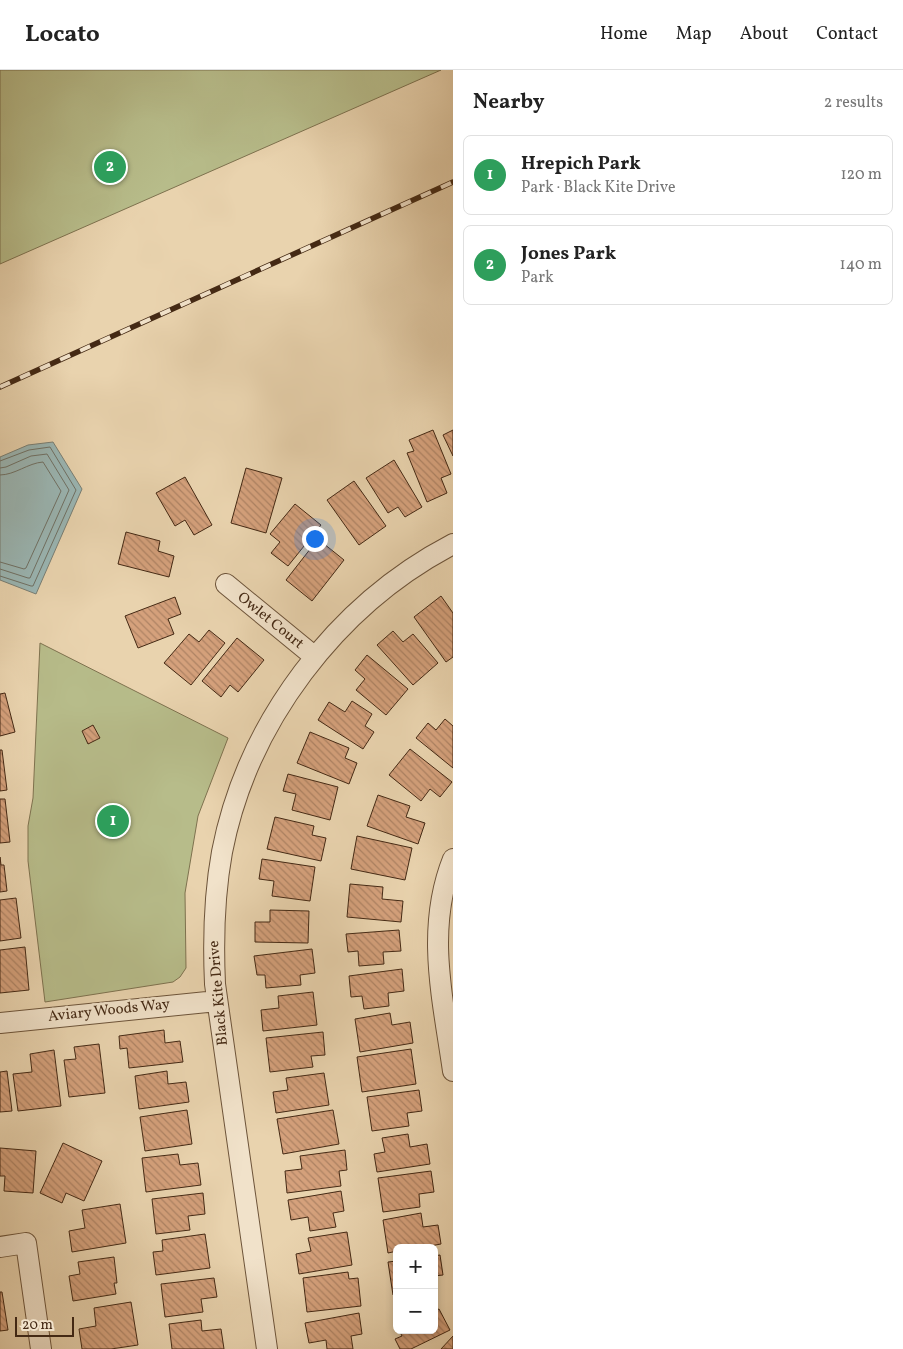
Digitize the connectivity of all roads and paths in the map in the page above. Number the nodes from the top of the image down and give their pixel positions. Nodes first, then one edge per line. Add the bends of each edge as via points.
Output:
1 (453, 544) edge
2 (226, 584) dead end
3 (315, 657) junction
4 (453, 859) edge
5 (217, 1001) junction
6 (0, 1023) edge
7 (453, 1072) edge
8 (0, 1246) edge
9 (41, 1349) edge
10 (267, 1349) edge

1 - 3 street, Black Kite Drive via 411,569 368,602
2 - 3 street, Owlet Court
3 - 5 street, Black Kite Drive via 266,731 232,813 216,890 213,937
4 - 7 street via 439,908 437,943
5 - 6 street, Aviary Woods Way
5 - 10 street, Black Kite Drive
8 - 9 street via 26,1243

